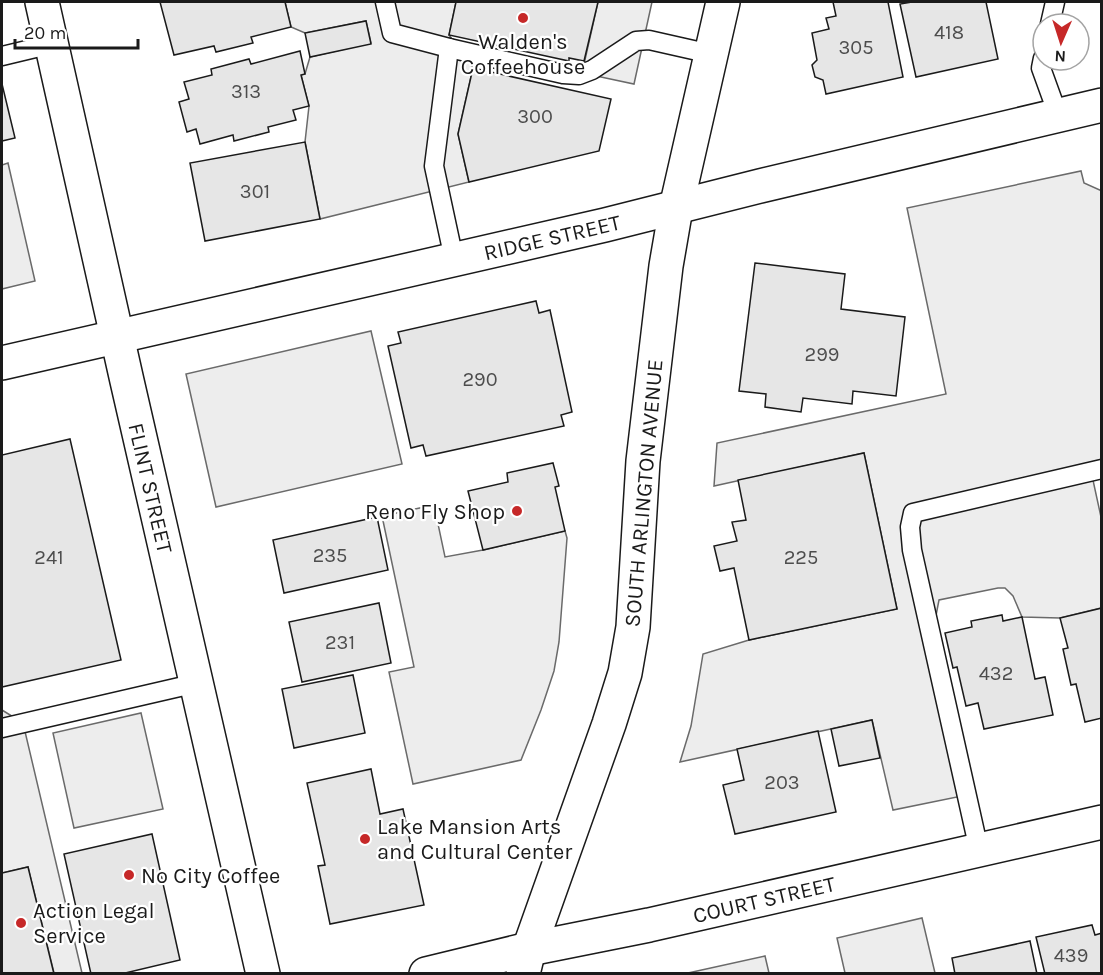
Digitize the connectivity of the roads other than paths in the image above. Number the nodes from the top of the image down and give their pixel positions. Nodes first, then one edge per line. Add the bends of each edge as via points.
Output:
1 (42, 2) edge
2 (385, 2) edge
3 (723, 2) edge
4 (52, 44) junction
5 (449, 48) junction
6 (711, 54) junction
7 (2, 56) edge
8 (1042, 72) edge
9 (1101, 105) edge
10 (1058, 116) junction
11 (676, 208) junction
12 (454, 259) junction
13 (117, 336) junction
14 (2, 363) edge
15 (1101, 468) edge
16 (196, 683) junction
17 (2, 728) edge
18 (1101, 822) edge
19 (979, 850) junction
20 (526, 961) edge
21 (263, 974) edge
22 (426, 974) edge

1 - 4 street, FLINT STREET
2 - 5 lane via 392,33
3 - 6 street, SOUTH ARLINGTON AVENUE
4 - 7 lane
4 - 13 street, FLINT STREET
5 - 6 lane via 579,75 636,40
5 - 12 lane via 434,166
6 - 11 street, SOUTH ARLINGTON AVENUE
8 - 10 lane
9 - 10 street, RIDGE STREET
10 - 11 street, RIDGE STREET
11 - 12 street, RIDGE STREET
11 - 20 street, SOUTH ARLINGTON AVENUE via 652,375 633,627 625,673
12 - 13 street, RIDGE STREET
13 - 14 street, RIDGE STREET
13 - 16 street, FLINT STREET
15 - 19 lane via 914,513 910,527 912,550
16 - 17 lane
16 - 21 street, FLINT STREET
18 - 19 street, COURT STREET
19 - 20 street, COURT STREET via 659,922
20 - 22 street, COURT STREET

